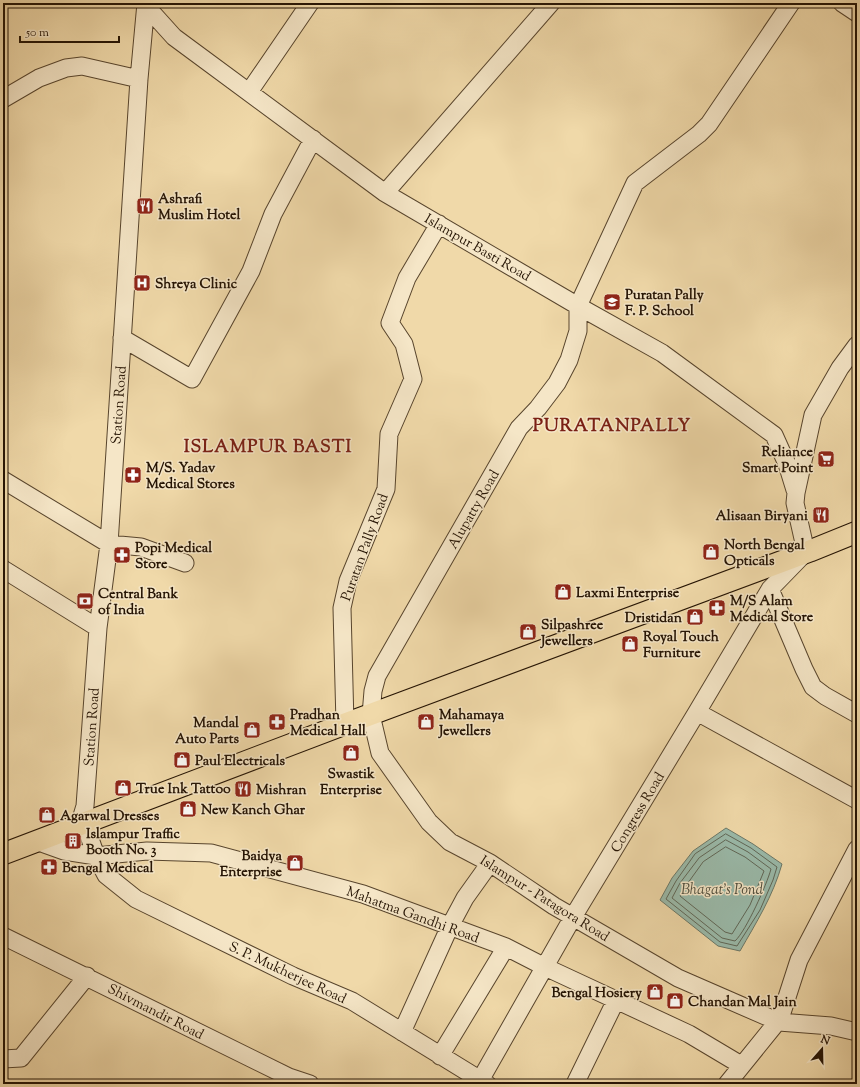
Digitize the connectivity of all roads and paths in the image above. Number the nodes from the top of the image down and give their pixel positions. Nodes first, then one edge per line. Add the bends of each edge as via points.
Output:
1 (310, 3) edge
2 (551, 3) edge
3 (791, 3) edge
4 (842, 3) edge
5 (146, 4) edge
6 (857, 13) edge
7 (139, 80) junction
8 (249, 92) junction
9 (3, 99) edge
10 (313, 139) junction
11 (385, 193) junction
12 (439, 224) junction
13 (578, 306) junction
14 (122, 338) junction
15 (857, 345) edge
16 (3, 480) edge
17 (796, 493) junction
18 (857, 532) edge
19 (108, 544) junction
20 (806, 552) junction
21 (185, 563) dead end
22 (3, 569) edge
23 (770, 588) junction
24 (98, 628) junction
25 (697, 712) junction
26 (857, 714) edge
27 (371, 715) junction
28 (345, 724) junction
29 (857, 800) edge
30 (84, 814) junction
31 (36, 841) junction
32 (857, 849) edge
33 (3, 854) edge
34 (96, 856) junction
35 (490, 863) junction
36 (573, 917) junction
37 (450, 926) junction
38 (3, 936) edge
39 (506, 947) junction
40 (545, 967) junction
41 (87, 976) junction
42 (616, 1000) junction
43 (778, 1022) junction
44 (402, 1032) junction
45 (857, 1032) edge
46 (440, 1056) junction
47 (3, 1059) edge
48 (741, 1065) junction
49 (482, 1083) edge
50 (310, 1084) edge
51 (575, 1084) edge
52 (727, 1084) edge

1 - 8 street
2 - 11 street
3 - 13 street via 709,124 635,183
4 - 6 street
5 - 7 street, Station Road
5 - 8 street, Islampur Basti Road via 174,37
7 - 9 street via 82,66 66,68 39,78
7 - 14 street, Station Road
8 - 10 street, Islampur Basti Road
10 - 11 street, Islampur Basti Road
10 - 14 street via 273,214 251,271 192,379
11 - 12 street, Islampur Basti Road
12 - 13 street, Islampur Basti Road
12 - 28 street, Puratan Pally Road via 407,278 390,323 404,344 413,379 389,434 386,489 348,582 342,608
13 - 17 street, Islampur Basti Road via 662,353 774,435
13 - 27 street, Alupatty Road via 578,331 569,360 557,383 519,428 377,676 372,691
14 - 19 street, Station Road
15 - 17 street via 840,368 813,415
16 - 19 street
17 - 20 street via 795,503
18 - 20 main road
19 - 21 street via 141,547
19 - 24 street, Station Road
20 - 23 street, Congress Road
20 - 27 main road
22 - 24 street
23 - 25 street, Congress Road
23 - 26 street via 814,687
24 - 30 street, Station Road
25 - 29 street
25 - 36 street, Congress Road
27 - 28 main road
27 - 35 street, Islampur - Patagora Road via 380,753 429,822 450,842
28 - 30 main road
30 - 31 main road
30 - 34 street
31 - 33 main road
31 - 34 street, Mahatma Gandhi Road via 64,851
32 - 43 street via 799,960
34 - 37 street, Mahatma Gandhi Road via 147,851 211,853 363,894
34 - 44 street, S. P. Mukherjee Road via 106,875 136,899 293,976 352,1001
35 - 36 street, Islampur - Patagora Road
35 - 37 street via 465,898
36 - 40 street, Congress Road
36 - 43 street, Islampur - Patagora Road via 678,978
37 - 39 street, Mahatma Gandhi Road
37 - 44 street
38 - 41 street, Shivmandir Road
39 - 40 street, Mahatma Gandhi Road
39 - 46 street
40 - 42 street, Mahatma Gandhi Road
40 - 49 street, Congress Road
41 - 47 street via 21,1058
41 - 50 street, Shivmandir Road via 289,1077
42 - 48 street, Mahatma Gandhi Road via 689,1034
42 - 51 street
43 - 45 street, Islampur - Patagora Road via 831,1026
43 - 48 street
44 - 46 street, S. P. Mukherjee Road
46 - 49 street, S. P. Mukherjee Road
48 - 52 street

